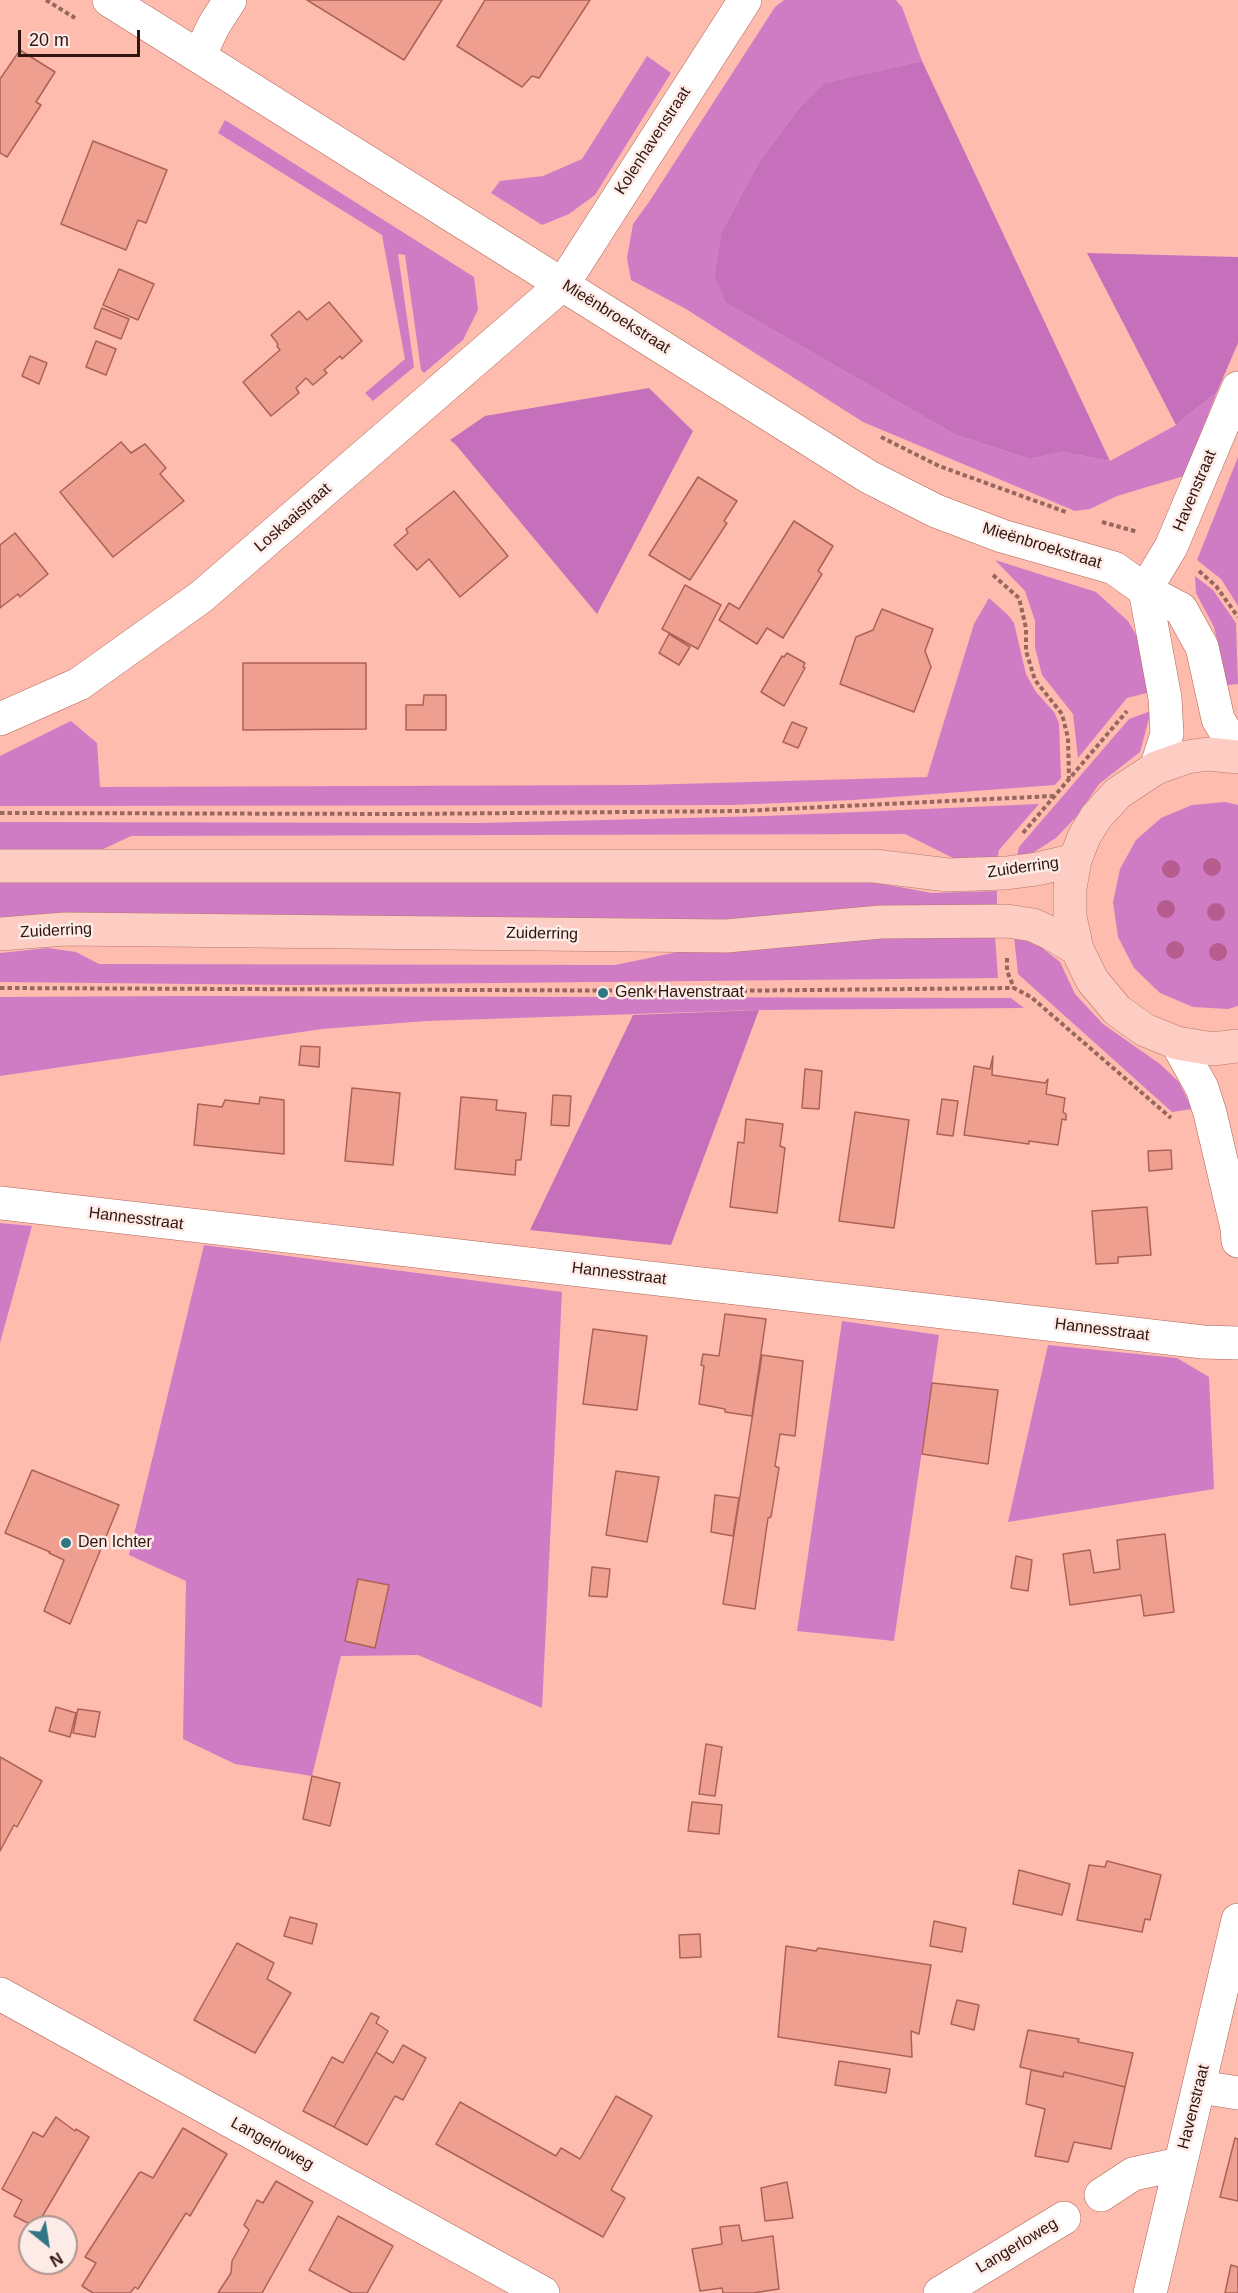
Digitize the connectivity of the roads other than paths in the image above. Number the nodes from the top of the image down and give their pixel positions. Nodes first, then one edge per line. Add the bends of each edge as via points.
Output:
1 (109, 0) edge
2 (230, 0) edge
3 (745, 0) edge
4 (199, 56) junction
5 (562, 284) junction
6 (1238, 388) edge
7 (1145, 590) junction
8 (0, 719) edge
9 (1238, 755) edge
10 (1156, 768) junction
11 (1075, 860) junction
12 (0, 866) edge
13 (0, 934) edge
14 (1077, 949) junction
15 (1177, 1043) junction
16 (1238, 1047) edge
17 (0, 1203) edge
18 (1238, 1231) edge
19 (1238, 1343) edge
20 (1238, 1920) edge
21 (0, 1994) edge
22 (1200, 2087) junction
23 (1238, 2093) edge
24 (1180, 2164) junction
25 (1101, 2195) dead end
26 (1064, 2218) dead end
27 (543, 2293) edge
28 (940, 2293) edge
29 (1150, 2293) edge

1 - 4 street, Mieënbroekstraat
2 - 4 street
3 - 5 street, Kolenhavenstraat
4 - 5 street, Mieënbroekstraat
5 - 7 street, Mieënbroekstraat via 869,477 936,511 1002,536 1114,568
5 - 8 street, Loskaaistraat via 201,597 79,684
6 - 7 street, Havenstraat via 1172,547
7 - 9 street, Mieënbroekstraat via 1181,609 1202,646 1218,719
7 - 10 street via 1166,698 1167,734
9 - 10 main road via 1208,754
10 - 11 main road via 1118,793 1096,817
11 - 12 main road, Zuiderring via 1017,872 948,875 874,866
11 - 14 main road via 1070,917
13 - 14 main road, Zuiderring via 64,929 726,936 881,922 1006,921 1034,925
14 - 15 main road via 1092,980 1117,1010 1145,1030
15 - 16 main road via 1213,1049
15 - 18 street via 1202,1088
17 - 19 street, Hannesstraat
20 - 22 street, Havenstraat
21 - 27 street, Langerloweg
22 - 23 street
22 - 24 street, Havenstraat
24 - 25 street via 1133,2174
24 - 29 street, Havenstraat
26 - 28 street, Langerloweg

